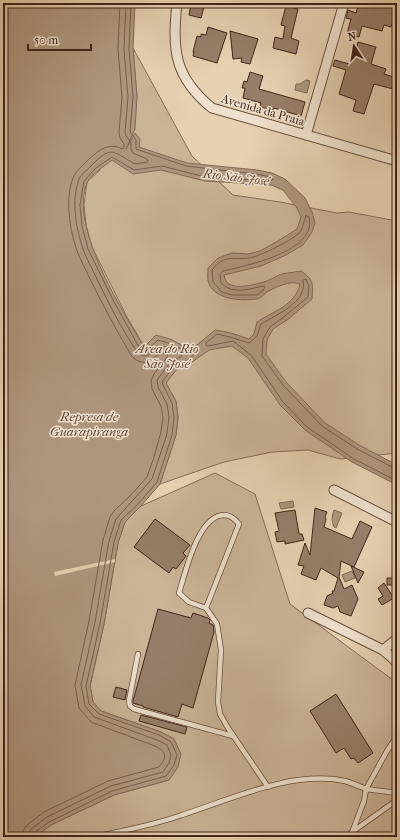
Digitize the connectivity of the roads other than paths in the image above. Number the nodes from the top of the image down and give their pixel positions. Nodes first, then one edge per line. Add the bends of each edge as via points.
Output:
1 (177, 3) edge
2 (344, 3) edge
3 (306, 135) junction
4 (397, 161) edge
5 (334, 490) dead end
6 (397, 522) edge
7 (206, 608) junction
8 (308, 613) dead end
9 (397, 638) edge
10 (383, 650) junction
11 (138, 654) dead end
12 (397, 662) edge
13 (233, 736) junction
14 (397, 736) edge
15 (268, 787) junction
16 (366, 789) junction
17 (397, 793) edge
18 (397, 800) edge
19 (353, 830) junction
20 (93, 837) edge
21 (345, 837) edge

1 - 3 street, Avenida da Praia via 178,63 190,86 203,101 217,110
2 - 3 street
3 - 4 street, Avenida da Praia
5 - 6 street
7 - 7 lane via 189,602 180,594 191,553 205,527 219,515 227,515 235,518 239,524
7 - 13 lane via 220,632 222,650 218,702 220,714
8 - 10 street
9 - 10 street
10 - 12 street
11 - 13 lane via 130,706
13 - 15 lane
14 - 16 lane
15 - 16 lane via 306,779 325,779 346,781
15 - 20 lane via 180,816
16 - 17 lane
16 - 19 lane
18 - 19 lane
19 - 21 lane

